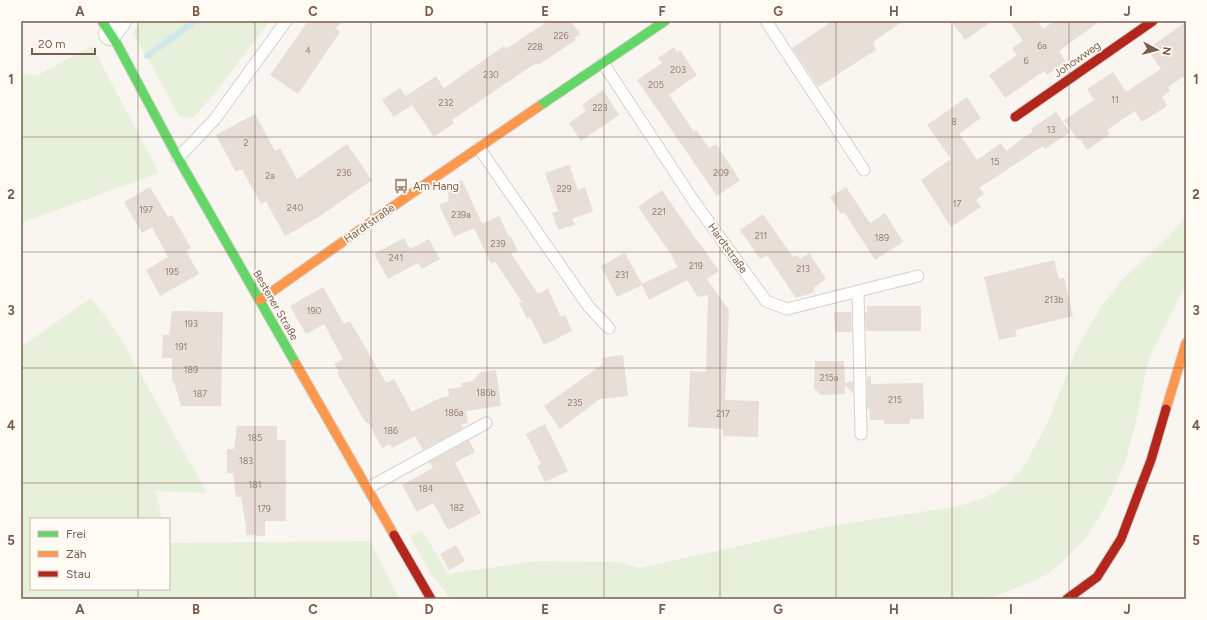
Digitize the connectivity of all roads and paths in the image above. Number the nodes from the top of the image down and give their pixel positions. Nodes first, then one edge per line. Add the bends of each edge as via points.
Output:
1 (286, 21) edge
2 (665, 21) edge
3 (766, 21) edge
4 (1153, 21) edge
5 (112, 30) edge
6 (603, 63) junction
7 (1015, 117) dead end
8 (479, 148) junction
9 (178, 158) junction
10 (864, 170) dead end
11 (918, 276) dead end
12 (858, 292) junction
13 (260, 300) junction
14 (609, 328) dead end
15 (1186, 344) edge
16 (486, 423) dead end
17 (861, 434) dead end
18 (368, 488) junction
19 (431, 599) edge
20 (1067, 599) edge

1 - 9 lane via 215,119
2 - 6 main road, Hardtstraße
3 - 10 lane
4 - 7 main road, Johowweg
5 - 9 main road, Bestener Straße
6 - 8 main road, Hardtstraße
6 - 12 lane, Hardtstraße via 695,203 766,302 787,309
8 - 13 main road, Hardtstraße
8 - 14 lane via 589,307
9 - 13 main road, Bestener Straße
11 - 12 lane, Hardtstraße
12 - 17 lane
13 - 18 main road, Bestener Straße
15 - 20 main road via 1151,460 1121,539 1097,577
16 - 18 lane
18 - 19 main road, Bestener Straße

